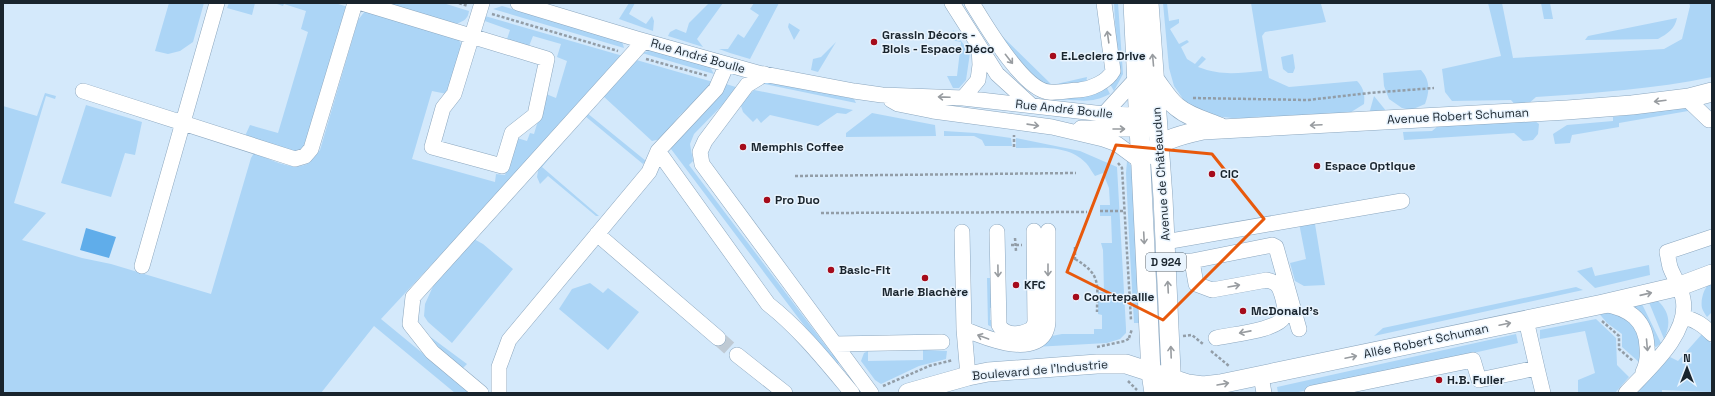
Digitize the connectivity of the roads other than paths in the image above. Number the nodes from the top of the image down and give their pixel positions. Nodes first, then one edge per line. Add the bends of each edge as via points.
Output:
1 (217, 3) edge
2 (356, 3) edge
3 (362, 3) edge
4 (482, 3) edge
5 (518, 3) edge
6 (952, 3) edge
7 (972, 3) edge
8 (1104, 3) edge
9 (1133, 3) edge
10 (1149, 3) edge
11 (472, 36) junction
12 (644, 41) junction
13 (978, 46) junction
14 (728, 64) junction
15 (765, 74) junction
16 (997, 74) junction
17 (1136, 79) junction
18 (978, 80) junction
19 (1155, 80) junction
20 (83, 91) dead end
21 (1712, 92) edge
22 (882, 95) junction
23 (963, 98) junction
24 (1686, 98) junction
25 (986, 102) junction
26 (1032, 106) junction
27 (933, 111) junction
28 (1104, 114) junction
29 (1711, 119) edge
30 (995, 120) junction
31 (1138, 122) junction
32 (182, 124) junction
33 (1052, 127) junction
34 (1158, 130) junction
35 (1203, 130) junction
36 (1226, 130) junction
37 (658, 151) junction
38 (1140, 161) junction
39 (1402, 201) dead end
40 (962, 232) dead end
41 (997, 232) dead end
42 (597, 234) junction
43 (1712, 237) edge
44 (1165, 242) junction
45 (1192, 261) junction
46 (1166, 262) junction
47 (142, 266) dead end
48 (1712, 274) edge
49 (1680, 286) junction
50 (1601, 311) junction
51 (1683, 317) junction
52 (1526, 320) junction
53 (964, 329) junction
54 (1299, 329) dead end
55 (1712, 334) edge
56 (718, 338) tunnel mouth
57 (1216, 338) dead end
58 (942, 342) dead end
59 (835, 344) junction
60 (737, 355) tunnel mouth
61 (1537, 368) junction
62 (1638, 372) junction
63 (1150, 373) junction
64 (968, 376) junction
65 (1262, 384) edge
66 (1172, 386) edge
67 (1202, 390) edge
68 (481, 393) edge
69 (499, 393) edge
70 (785, 393) edge
71 (852, 393) edge
72 (870, 393) edge
73 (908, 393) edge
74 (1154, 393) edge
75 (1312, 393) edge
76 (1543, 393) edge
77 (1626, 393) edge

1 - 32 street
2 - 32 street via 311,148 305,156 295,159
3 - 11 street
4 - 11 street
5 - 12 street, Rue André Boulle
6 - 13 street
7 -> 8 street via 996,42 1014,65 1040,89 1048,92 1087,89 1097,85 1113,71
9 - 17 main road, Avenue de Châteaudun / D 924
19 -> 10 main road, Avenue de Châteaudun / D 924
11 - 11 street via 548,59 535,115 512,133 502,166 432,147 443,108 454,94
12 - 14 street, Rue André Boulle
12 - 68 street via 413,297 410,324 432,352
13 - 16 street
13 - 18 street
14 - 15 street, Rue André Boulle
14 - 37 street via 716,89
15 - 22 street, Rue André Boulle
15 - 59 street via 747,85 705,142 700,158
16 - 25 street
16 - 26 street
17 - 28 street
17 - 31 main road, Avenue de Châteaudun / D 924
18 - 23 street
18 - 25 street
19 - 34 main road, Avenue de Châteaudun / D 924
19 - 36 main road via 1180,109
20 - 32 street
21 - 24 main road, Avenue Robert Schuman
23 -> 22 street, Rue André Boulle
22 - 27 street, Rue André Boulle via 898,104
23 - 25 street, Rue André Boulle
24 - 29 street
24 -> 36 main road, Avenue Robert Schuman via 1567,110
25 - 26 street, Rue André Boulle
25 - 27 street, Rue André Boulle
25 - 30 street
26 - 28 street, Rue André Boulle
27 - 30 street, Rue André Boulle
28 - 31 street, Rue André Boulle
30 -> 33 street, Rue André Boulle
33 -> 31 street
31 - 34 main road, Avenue Robert Schuman
31 - 38 main road, Avenue de Châteaudun / D 924
32 - 47 street
33 - 38 street, Rue André Boulle via 1117,144
34 - 35 main road, Avenue Robert Schuman via 1177,136
34 - 35 main road, Avenue Robert Schuman via 1175,120
34 - 38 main road, Avenue Robert Schuman
34 - 44 main road, Avenue de Châteaudun / D 924
35 - 36 main road, Avenue Robert Schuman
37 - 42 street via 650,172
37 - 71 street via 768,304 782,315
38 -> 63 main road, Avenue de Châteaudun / D 924
39 - 44 street
40 - 53 street
41 -> 53 street via 998,325 1008,333 1026,333 1033,328 1037,236 1048,321 1046,332 1041,338 1030,343 1016,344 1000,343
42 - 56 street
42 - 69 street via 509,340 499,367
43 - 49 street via 1667,252
44 - 46 main road, Avenue de Châteaudun / D 924
45 - 46 street
45 - 54 street via 1272,245 1276,247
45 -> 57 street via 1196,284 1212,290 1267,280 1275,282 1280,287 1285,312 1284,318 1274,326
66 -> 46 main road, Avenue de Châteaudun / D 924
48 - 49 main road, Allée Robert Schuman
50 -> 49 main road, Allée Robert Schuman
49 - 51 street
50 - 52 main road, Allée Robert Schuman
50 -> 62 street via 1617,306 1629,312 1644,330 1648,354 1645,367
51 - 55 street via 1695,320
51 - 62 street via 1675,337
52 - 61 street
65 -> 52 main road, Allée Robert Schuman
53 - 64 street
58 - 59 street
59 - 72 street
60 - 70 street
61 - 75 street via 1479,380 1473,360
61 - 76 street
62 - 77 street
63 - 64 main road, Boulevard de l'Industrie via 1126,364 1113,364 988,372
63 - 66 main road, Boulevard de l'Industrie
63 - 74 main road, Avenue de Châteaudun / D 924
64 - 73 main road, Boulevard de l'Industrie
67 -> 65 main road, Allée Robert Schuman
66 - 67 main road, Allée Robert Schuman via 1188,384

